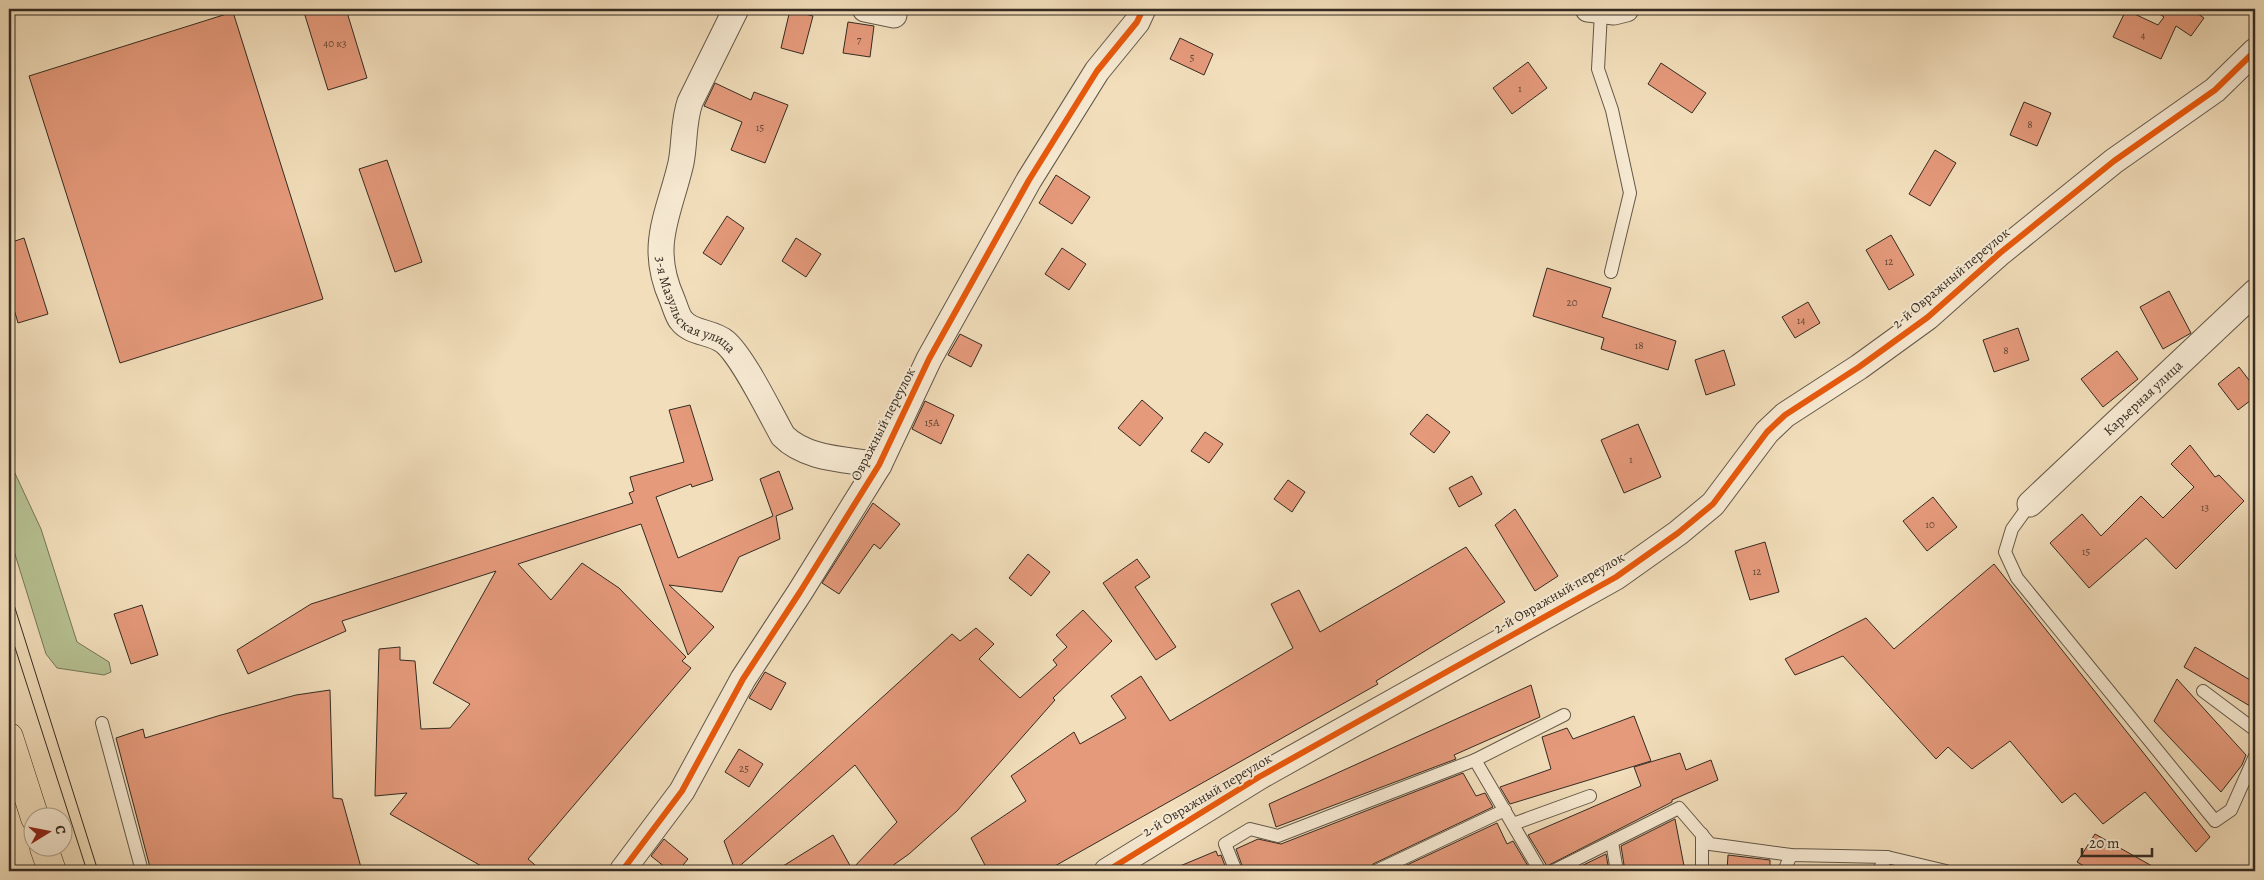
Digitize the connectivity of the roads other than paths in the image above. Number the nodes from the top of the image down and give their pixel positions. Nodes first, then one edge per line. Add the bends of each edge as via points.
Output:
1 (736, 9) edge
2 (866, 9) edge
3 (1144, 9) edge
4 (1626, 9) edge
5 (1595, 10) edge
6 (894, 15) dead end
7 (2255, 50) edge
8 (1610, 272) dead end
9 (2255, 292) edge
10 (879, 464) junction
11 (2030, 504) joint
12 (2203, 691) dead end
13 (1564, 715) dead end
14 (102, 723) dead end
15 (2255, 730) edge
16 (9, 737) edge
17 (2255, 756) edge
18 (1475, 760) junction
19 (1590, 796) dead end
20 (31, 808) edge
21 (1505, 810) junction
22 (1513, 824) junction
23 (1702, 834) junction
24 (1612, 842) junction
25 (1792, 855) junction
26 (1887, 857) junction
27 (47, 858) edge
28 (52, 871) edge
29 (142, 871) edge
30 (622, 871) edge
31 (1107, 871) edge
32 (1236, 871) edge
33 (1376, 871) edge
34 (1540, 871) edge
35 (1552, 871) edge
36 (1617, 871) edge
37 (1702, 871) edge
38 (1784, 871) edge
39 (1878, 871) edge
40 (1946, 871) edge

1 - 10 street, 3-я Мазульская улица via 684,118 681,162 664,216 660,244 668,289 682,320 690,328 714,335 734,351 783,436 792,445 822,456
2 - 6 street
3 - 10 street, Овражный переулок via 1097,71 1029,180 929,359
4 - 5 street via 1614,12
5 - 8 lane via 1598,70 1612,110 1630,193
7 - 31 street, 2-й Овражный переулок via 2214,90 2114,161 2000,253 1928,317 1785,415 1767,432 1713,504 1678,533 1616,577 1259,777
9 - 11 street, Карьерная улица
10 - 30 street, Овражный переулок via 743,679 682,791
11 - 17 lane via 2012,529 2005,552 2017,578 2215,821 2231,810
12 - 15 lane
13 - 18 lane
14 - 29 lane
16 - 20 main road
18 - 21 lane
18 - 32 lane via 1278,836 1250,829 1225,844
19 - 22 lane
21 - 22 lane
21 - 33 lane
22 - 34 lane
23 - 24 lane via 1679,808
23 - 25 lane via 1710,844
23 - 37 lane
24 - 35 lane
24 - 36 lane
25 - 26 lane
25 - 38 lane
26 - 39 lane
26 - 40 lane
27 - 28 main road

